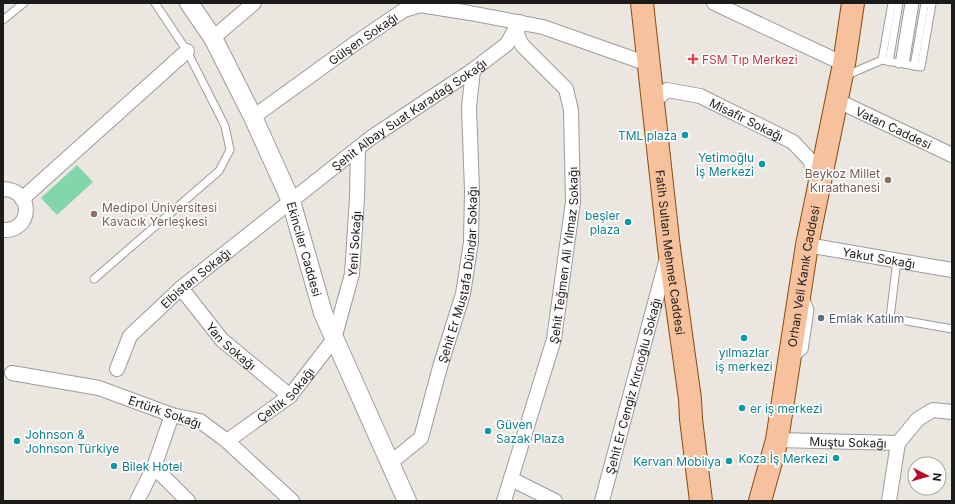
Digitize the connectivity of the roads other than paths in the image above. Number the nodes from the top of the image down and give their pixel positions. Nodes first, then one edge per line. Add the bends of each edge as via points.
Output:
1 (24, 3) edge
2 (155, 3) edge
3 (189, 3) edge
4 (254, 3) edge
5 (642, 3) edge
6 (714, 3) edge
7 (853, 3) edge
8 (892, 3) edge
9 (899, 3) edge
10 (909, 3) edge
11 (915, 3) edge
12 (925, 3) edge
13 (3, 20) edge
14 (519, 22) junction
15 (214, 38) junction
16 (187, 51) junction
17 (882, 60) junction
18 (889, 62) junction
19 (648, 64) junction
20 (902, 64) junction
21 (473, 70) junction
22 (842, 71) junction
23 (836, 100) junction
24 (652, 104) junction
25 (253, 116) junction
26 (358, 148) junction
27 (952, 155) edge
28 (818, 188) junction
29 (3, 189) edge
30 (22, 199) junction
31 (291, 201) junction
32 (3, 230) edge
33 (807, 245) junction
34 (669, 248) junction
35 (897, 260) junction
36 (952, 270) edge
37 (94, 279) dead end
38 (181, 288) junction
39 (952, 329) edge
40 (334, 339) junction
41 (116, 369) dead end
42 (12, 374) dead end
43 (290, 396) junction
44 (952, 412) edge
45 (172, 414) junction
46 (227, 441) junction
47 (898, 443) junction
48 (776, 446) junction
49 (390, 464) junction
50 (154, 467) junction
51 (510, 479) junction
52 (137, 501) edge
53 (188, 501) edge
54 (292, 501) edge
55 (407, 501) edge
56 (504, 501) edge
57 (555, 501) edge
58 (602, 501) edge
59 (701, 501) edge
60 (744, 501) edge
61 (760, 501) edge
62 (889, 501) edge

1 - 13 lane
2 - 16 lane
3 - 15 street, Ekinciler Caddesi
4 - 15 street
5 - 19 main road, Fatih Sultan Mehmet Caddesi
6 - 22 street
7 - 22 main road, Orhan Veli Kanık Caddesi
8 - 17 lane
9 - 18 lane
10 - 20 lane
11 - 20 lane
12 - 20 lane via 914,66
14 - 19 street, Gülşen Sokağı
14 - 21 street, Şehit Albay Suat Karadağ Sokağı via 506,44
14 - 25 street, Gülşen Sokağı via 420,5 404,10
14 - 51 street, Şehit Teğmen Ali Yılmaz Sokağı via 517,35 522,45 566,89 571,110 573,202 554,339
15 - 25 street, Ekinciler Caddesi
16 - 30 street
16 - 37 lane via 225,126 230,150 219,171
17 - 18 lane
17 - 22 lane
18 - 20 lane
19 - 24 main road, Fatih Sultan Mehmet Caddesi
21 - 26 street, Şehit Albay Suat Karadağ Sokağı
21 - 49 street, Şehit Er Mustafa Dündar Sokağı via 469,107 471,242 463,294 421,438
22 - 23 main road, Orhan Veli Kanık Caddesi
23 - 27 street, Vatan Caddesi
23 - 28 main road, Orhan Veli Kanık Caddesi
24 - 28 street, Misafir Sokağı via 668,90 700,96 779,134 793,142 810,160
24 - 34 main road, Fatih Sultan Mehmet Caddesi
25 - 31 street, Ekinciler Caddesi
26 - 31 street, Şehit Albay Suat Karadağ Sokağı
26 - 40 street, Yeni Sokağı via 352,274
28 - 33 main road, Orhan Veli Kanık Caddesi
29 - 30 street via 16,192
30 - 32 street via 26,208 23,221 12,229
31 - 38 street, Elbistan Sokağı
31 - 40 street, Ekinciler Caddesi via 323,313
33 - 35 street, Yakut Sokağı
33 - 48 main road, Orhan Veli Kanık Caddesi
34 - 58 street, Şehit Er Cengiz Kırcıoğlu Sokağı
34 - 59 main road, Fatih Sultan Mehmet Caddesi
35 - 36 street, Yakut Sokağı
35 - 39 lane via 890,318
38 - 41 street, Elbistan Sokağı via 130,336
38 - 43 street, Yan Sokağı via 222,340
40 - 43 street, Çeltik Sokaḡı
40 - 49 street, Ekinciler Caddesi
42 - 45 street, Ertürk Sokağı via 99,388
43 - 46 street, Çeltik Sokaḡı
44 - 47 street, Muştu Sokağı via 933,410 918,419
45 - 46 street, Ertürk Sokağı via 200,421
45 - 50 street
46 - 54 street, Ertürk Sokağı
47 - 48 street, Muştu Sokağı
47 - 62 street
48 - 60 main road via 760,486
48 - 61 main road, Orhan Veli Kanık Caddesi
49 - 55 street, Ekinciler Caddesi
50 - 52 street
50 - 53 street
51 - 56 street, Şehit Teğmen Ali Yılmaz Sokağı
51 - 57 street

